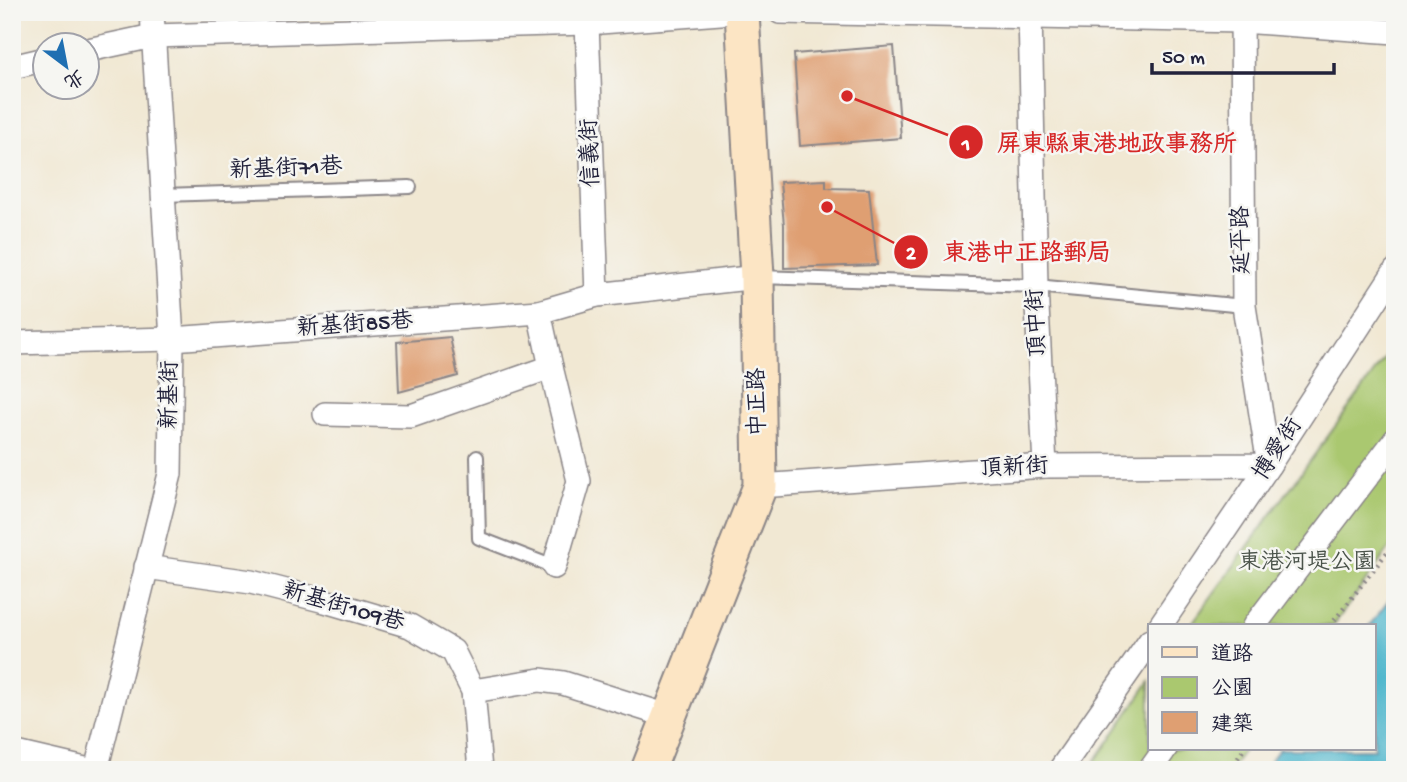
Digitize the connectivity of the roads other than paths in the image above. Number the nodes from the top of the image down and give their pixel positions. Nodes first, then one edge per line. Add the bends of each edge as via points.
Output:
1 (152, 12) edge
2 (734, 12) edge
3 (742, 12) edge
4 (780, 12) edge
5 (1030, 14) edge
6 (587, 17) edge
7 (1242, 17) edge
8 (413, 20) edge
9 (1395, 32) edge
10 (153, 36) junction
11 (102, 47) edge
12 (32, 62) edge
13 (12, 66) edge
14 (410, 187) dead end
15 (163, 195) junction
16 (1395, 271) edge
17 (757, 277) junction
18 (1036, 286) junction
19 (597, 295) junction
20 (1244, 306) junction
21 (539, 312) junction
22 (172, 339) junction
23 (12, 343) edge
24 (551, 366) junction
25 (325, 414) dead end
26 (1395, 440) edge
27 (477, 457) dead end
28 (1269, 465) junction
29 (1045, 466) junction
30 (760, 486) junction
31 (146, 567) junction
32 (554, 567) joint
33 (1161, 624) edge
34 (1256, 624) edge
35 (1148, 644) edge
36 (473, 691) junction
37 (668, 716) junction
38 (1164, 750) edge
39 (12, 752) edge
40 (89, 770) edge
41 (96, 770) edge
42 (480, 770) edge
43 (648, 770) edge
44 (1060, 770) edge
45 (1150, 770) edge

1 - 10 street, 新基街
2 - 6 street
3 - 17 main road, 中正路
4 - 5 street
5 - 7 street
5 - 18 street, 頂中街
6 - 8 street
6 - 19 street, 信義街
7 - 9 street
7 - 20 street, 延平路
8 - 10 street
10 - 11 street
10 - 15 street, 新基街
12 - 13 street
14 - 15 lane, 新基街71巷
15 - 22 street, 新基街
16 - 28 street, 博愛街
17 - 18 lane
17 - 19 street, 新基街85巷
17 - 30 main road, 中正路
18 - 20 lane
18 - 29 street, 頂中街
19 - 21 street, 新基街85巷
20 - 28 street, 延平路
21 - 22 street, 新基街85巷
21 - 24 street
22 - 23 street, 新基街85巷
22 - 31 street, 新基街 via 170,474
24 - 25 street via 411,416
24 - 32 street via 579,481
26 - 34 street
27 - 32 lane via 479,538
28 - 29 street, 頂新街
28 - 33 street, 博愛街
29 - 30 street, 頂新街
30 - 37 main road, 中正路
31 - 36 street, 新基街109巷 via 251,582 410,626 453,652
31 - 41 street, 新基街
35 - 44 street
36 - 37 street via 540,680
36 - 42 street, 新基街109巷
37 - 43 main road, 中正路
38 - 45 street
39 - 40 street

